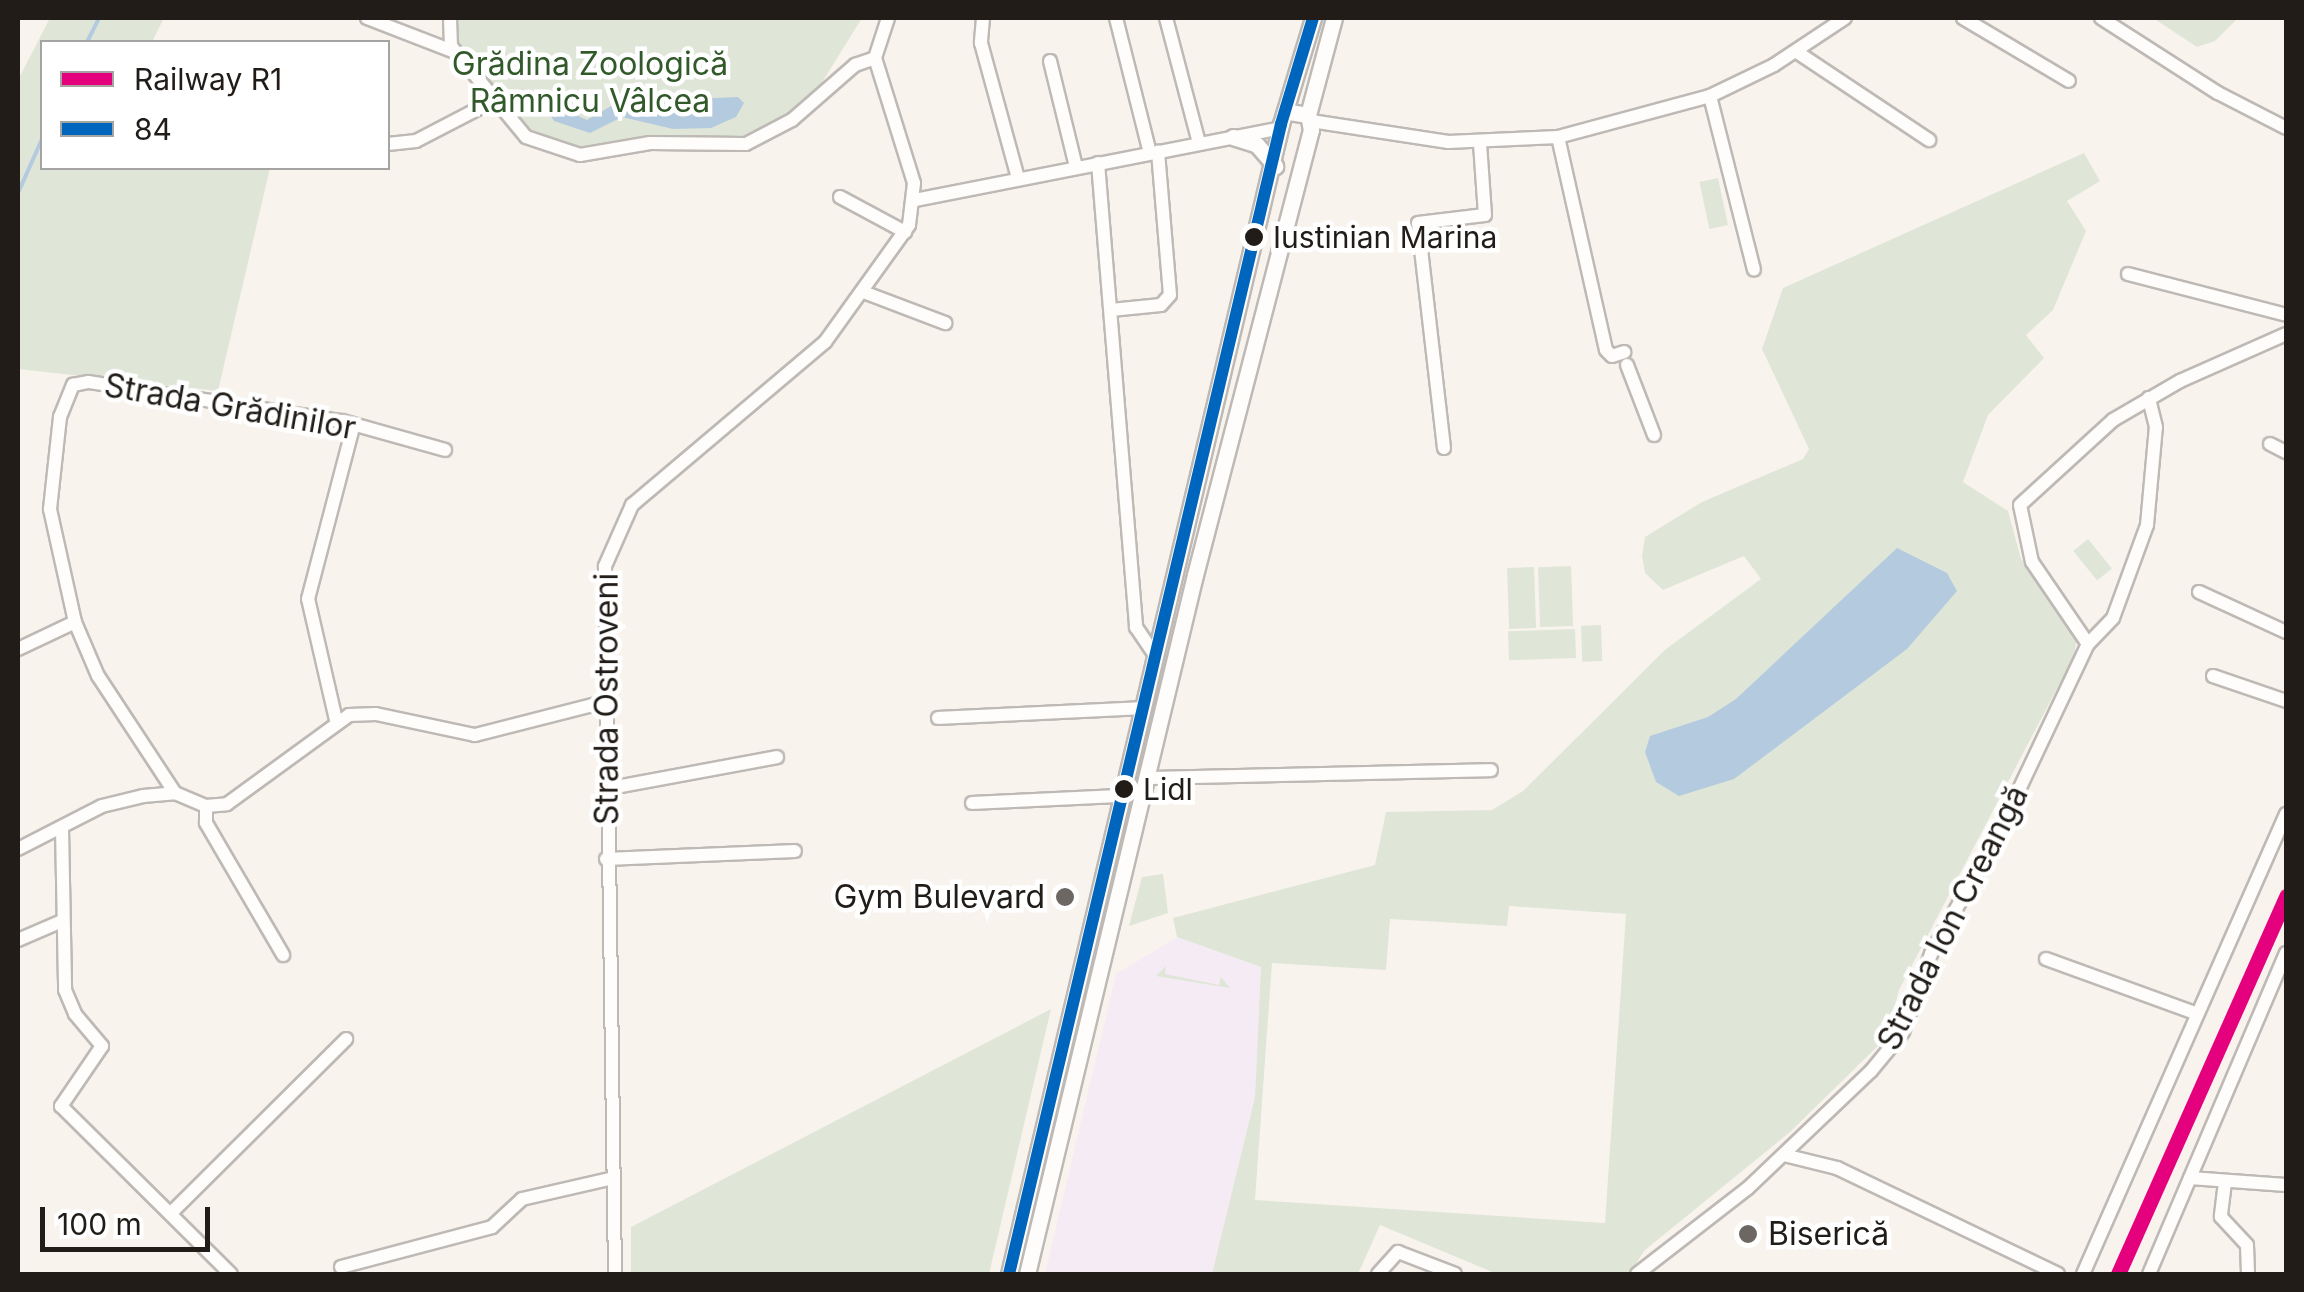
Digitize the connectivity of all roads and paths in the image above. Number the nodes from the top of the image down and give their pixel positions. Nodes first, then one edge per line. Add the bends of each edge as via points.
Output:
1 (367, 18) edge
2 (450, 18) edge
3 (888, 18) edge
4 (983, 18) edge
5 (1116, 18) edge
6 (1166, 18) edge
7 (1313, 18) edge
8 (1334, 18) edge
9 (1845, 18) edge
10 (1963, 18) edge
11 (2101, 18) edge
12 (453, 49) junction
13 (1797, 52) junction
14 (875, 58) junction
15 (1050, 61) dead end
16 (2069, 81) dead end
17 (1710, 96) junction
18 (499, 98) junction
19 (1289, 112) junction
20 (1308, 127) junction
21 (2286, 128) edge
22 (1282, 130) junction
23 (1233, 137) junction
24 (1558, 137) junction
25 (1929, 140) dead end
26 (390, 144) edge
27 (1199, 144) junction
28 (1480, 144) junction
29 (1154, 152) junction
30 (1098, 163) junction
31 (1275, 166) junction
32 (1076, 167) junction
33 (1018, 178) junction
34 (840, 197) dead end
35 (915, 200) junction
36 (905, 232) junction
37 (1754, 270) dead end
38 (2128, 274) dead end
39 (866, 293) junction
40 (1111, 310) junction
41 (2286, 315) edge
42 (946, 323) dead end
43 (2286, 334) edge
44 (2149, 398) junction
45 (353, 428) junction
46 (1654, 435) dead end
47 (2270, 444) dead end
48 (1444, 448) dead end
49 (445, 450) dead end
50 (2286, 452) edge
51 (2200, 592) dead end
52 (75, 622) junction
53 (2286, 632) edge
54 (2088, 644) junction
55 (18, 649) edge
56 (1156, 656) junction
57 (2213, 676) dead end
58 (2286, 701) edge
59 (604, 702) junction
60 (1144, 708) junction
61 (938, 718) dead end
62 (336, 720) junction
63 (777, 756) dead end
64 (1491, 770) dead end
65 (1146, 778) junction
66 (605, 789) junction
67 (175, 793) junction
68 (1123, 796) junction
69 (972, 804) dead end
70 (206, 806) junction
71 (2286, 814) edge
72 (62, 828) junction
73 (18, 849) edge
74 (795, 851) dead end
75 (606, 860) junction
76 (62, 921) junction
77 (18, 940) edge
78 (2286, 953) edge
79 (283, 955) dead end
80 (2046, 959) dead end
81 (1080, 974) junction
82 (1099, 978) junction
83 (2195, 1013) junction
84 (346, 1040) dead end
85 (1784, 1155) junction
86 (614, 1178) junction
87 (2190, 1178) junction
88 (2225, 1182) junction
89 (2286, 1185) edge
90 (171, 1212) junction
91 (341, 1267) dead end
92 (231, 1274) edge
93 (615, 1274) edge
94 (1009, 1274) edge
95 (1028, 1274) edge
96 (1378, 1274) edge
97 (1455, 1274) edge
98 (1637, 1274) edge
99 (2058, 1274) edge
100 (2083, 1274) edge
101 (2149, 1274) edge
102 (2248, 1274) edge

1 - 12 street
2 - 12 street
3 - 14 street
4 - 33 street via 981,43
5 - 29 street
6 - 27 street
7 - 19 main road
8 - 20 main road
9 - 13 street
10 - 16 street
11 - 21 street
12 - 18 street
13 - 17 street
13 - 25 street
14 - 18 street via 855,65 770,134 724,148 650,143 580,155 533,141
14 - 35 street
15 - 32 street
17 - 24 street
17 - 37 street
18 - 26 street via 416,141
19 - 20 main road
19 - 22 main road
20 - 22 main road via 1294,141
20 - 28 street
20 - 65 main road
22 - 23 street
22 - 31 main road
23 - 27 street
23 - 31 main road via 1256,145
24 - 28 street
24 - 46 street via 1606,350 1625,359
27 - 29 street
28 - 48 street via 1486,215 1418,223
29 - 30 street
29 - 40 street via 1170,296 1161,306
30 - 32 street
30 - 40 street
31 - 56 main road
32 - 33 street
33 - 35 street
34 - 36 street
35 - 36 street, Strada Ostroveni
36 - 39 street, Strada Ostroveni
38 - 41 street
39 - 42 street
39 - 59 street, Strada Ostroveni via 826,342 651,485 624,515 602,586
40 - 56 street via 1136,628
43 - 44 street
44 - 54 street, Strada Ion Creangă via 2155,450 2144,535 2113,618
44 - 54 street via 2092,437 2020,505 2032,562
45 - 49 street, Strada Grădinilor
45 - 52 street, Strada Grădinilor via 89,382 73,385 60,416 50,509
45 - 62 street via 308,599
47 - 50 street
51 - 53 street
52 - 55 street
52 - 67 street via 98,676
54 - 85 street, Strada Ion Creangă via 1999,832 1931,954 1894,1047
56 - 60 main road
57 - 58 street
59 - 62 street via 475,735 376,714
59 - 66 street, Strada Ostroveni
60 - 61 street
60 - 68 main road
62 - 70 street via 254,790
63 - 66 street
64 - 65 street
65 - 82 main road
66 - 75 street, Strada Ostroveni
67 - 70 street
67 - 72 street via 102,806
68 - 69 street
68 - 81 main road
70 - 79 street via 206,823
71 - 83 street
72 - 73 street
72 - 76 street
74 - 75 street
75 - 86 street, Strada Ostroveni
76 - 77 street
76 - 90 street via 67,997 102,1046 61,1106
78 - 87 street
80 - 83 street
81 - 82 main road
81 - 94 main road
82 - 95 main road
83 - 100 street
84 - 90 street
85 - 98 street, Strada Ion Creangă
85 - 99 street via 1824,1162
86 - 91 street via 522,1199 492,1228
86 - 93 street, Strada Ostroveni
87 - 88 street
87 - 101 street
88 - 89 street
88 - 102 street via 2221,1217 2245,1240
90 - 92 street
96 - 97 street via 1398,1252

